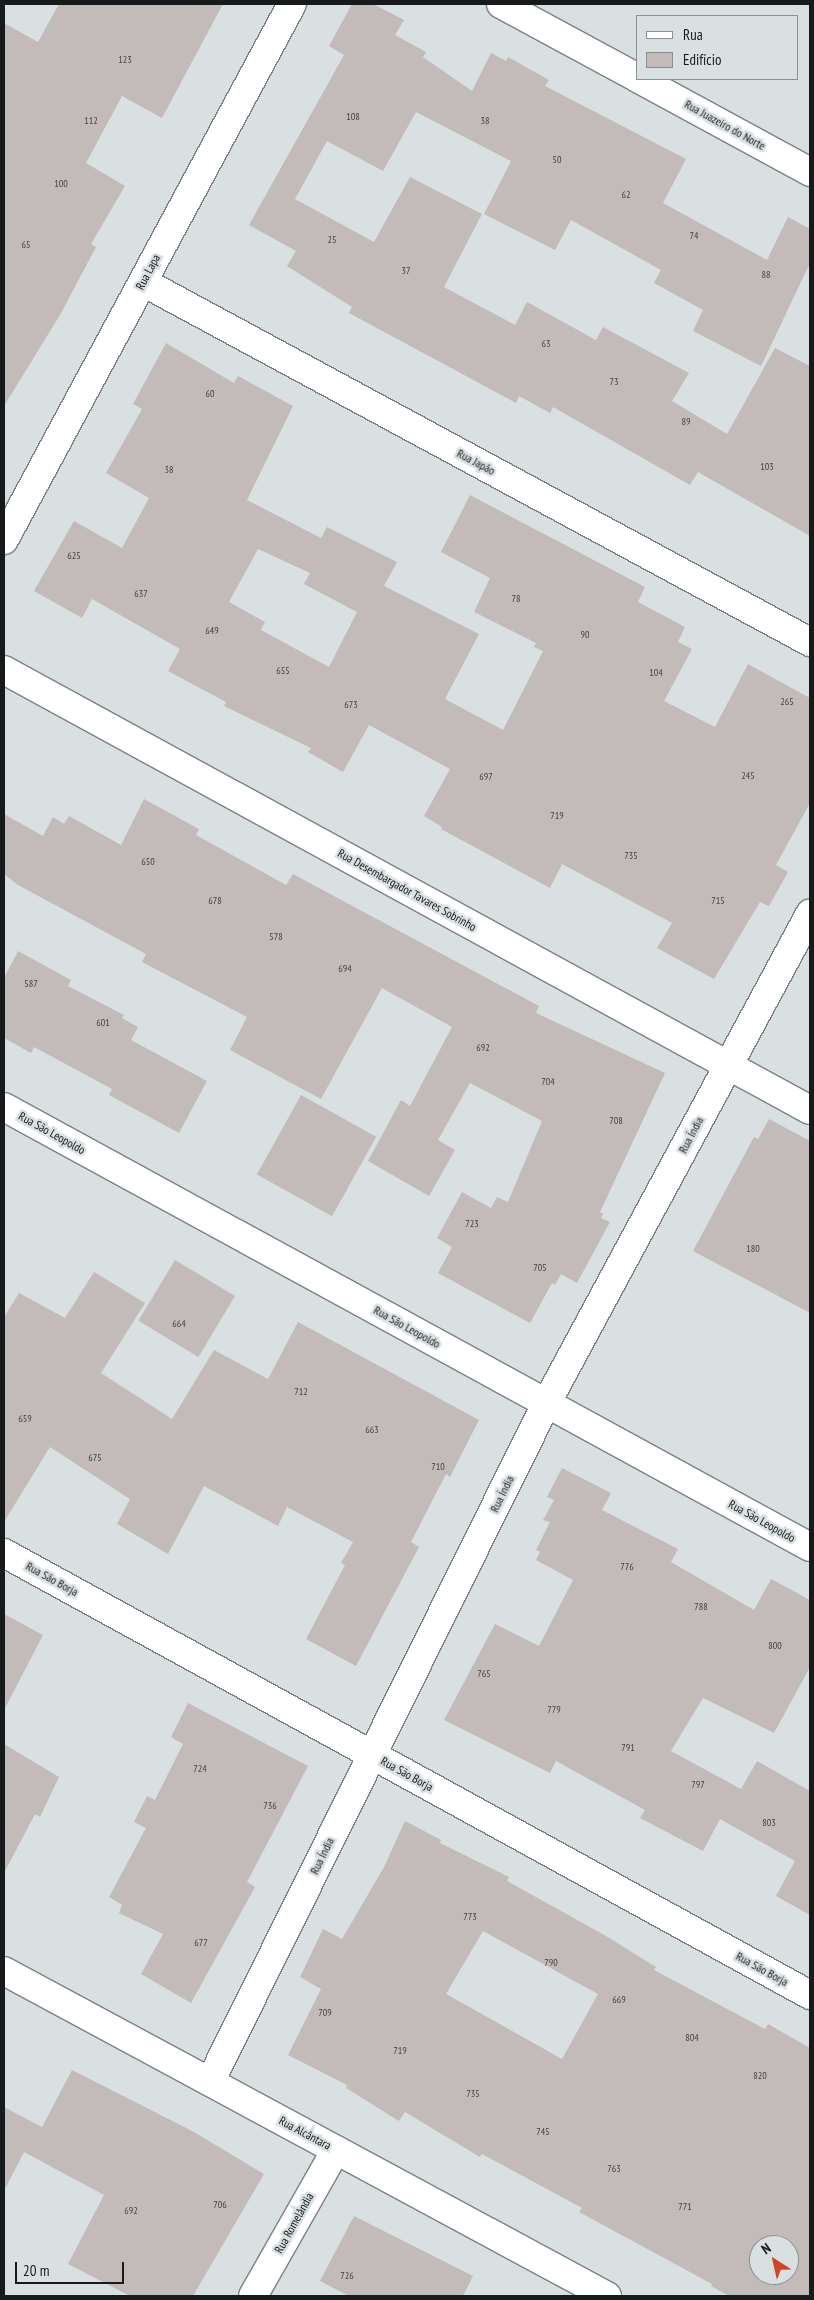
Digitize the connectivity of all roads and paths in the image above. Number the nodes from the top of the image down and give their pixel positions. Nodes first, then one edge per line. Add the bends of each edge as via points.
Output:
1 (292, 4) edge
2 (501, 4) edge
3 (636, 77) edge
4 (642, 80) edge
5 (810, 172) edge
6 (143, 282) junction
7 (4, 540) edge
8 (810, 642) edge
9 (4, 670) edge
10 (810, 914) edge
11 (728, 1065) junction
12 (4, 1107) edge
13 (810, 1110) edge
14 (546, 1404) junction
15 (810, 1547) edge
16 (4, 1552) edge
17 (372, 1754) junction
18 (4, 1971) edge
19 (810, 1995) edge
20 (210, 2082) junction
21 (336, 2150) junction
22 (253, 2296) edge
23 (606, 2296) edge

1 - 6 street, Rua Lapa
2 - 3 street, Rua Juazeiro do Norte
4 - 5 street, Rua Juazeiro do Norte
6 - 7 street, Rua Lapa
6 - 8 street, Rua Japão
9 - 11 street, Rua Desembargador Tavares Sobrinho
10 - 11 street, Rua Índia
11 - 13 street, Rua Desembargador Tavares Sobrinho
11 - 14 street, Rua Índia
12 - 14 street, Rua São Leopoldo
14 - 15 street, Rua São Leopoldo
14 - 17 street, Rua Índia
16 - 17 street, Rua São Borja
17 - 19 street, Rua São Borja
17 - 20 street, Rua Índia
18 - 20 street, Rua Alcântara
20 - 21 street, Rua Alcântara
21 - 22 street, Rua Romelândia
21 - 23 street, Rua Alcântara

